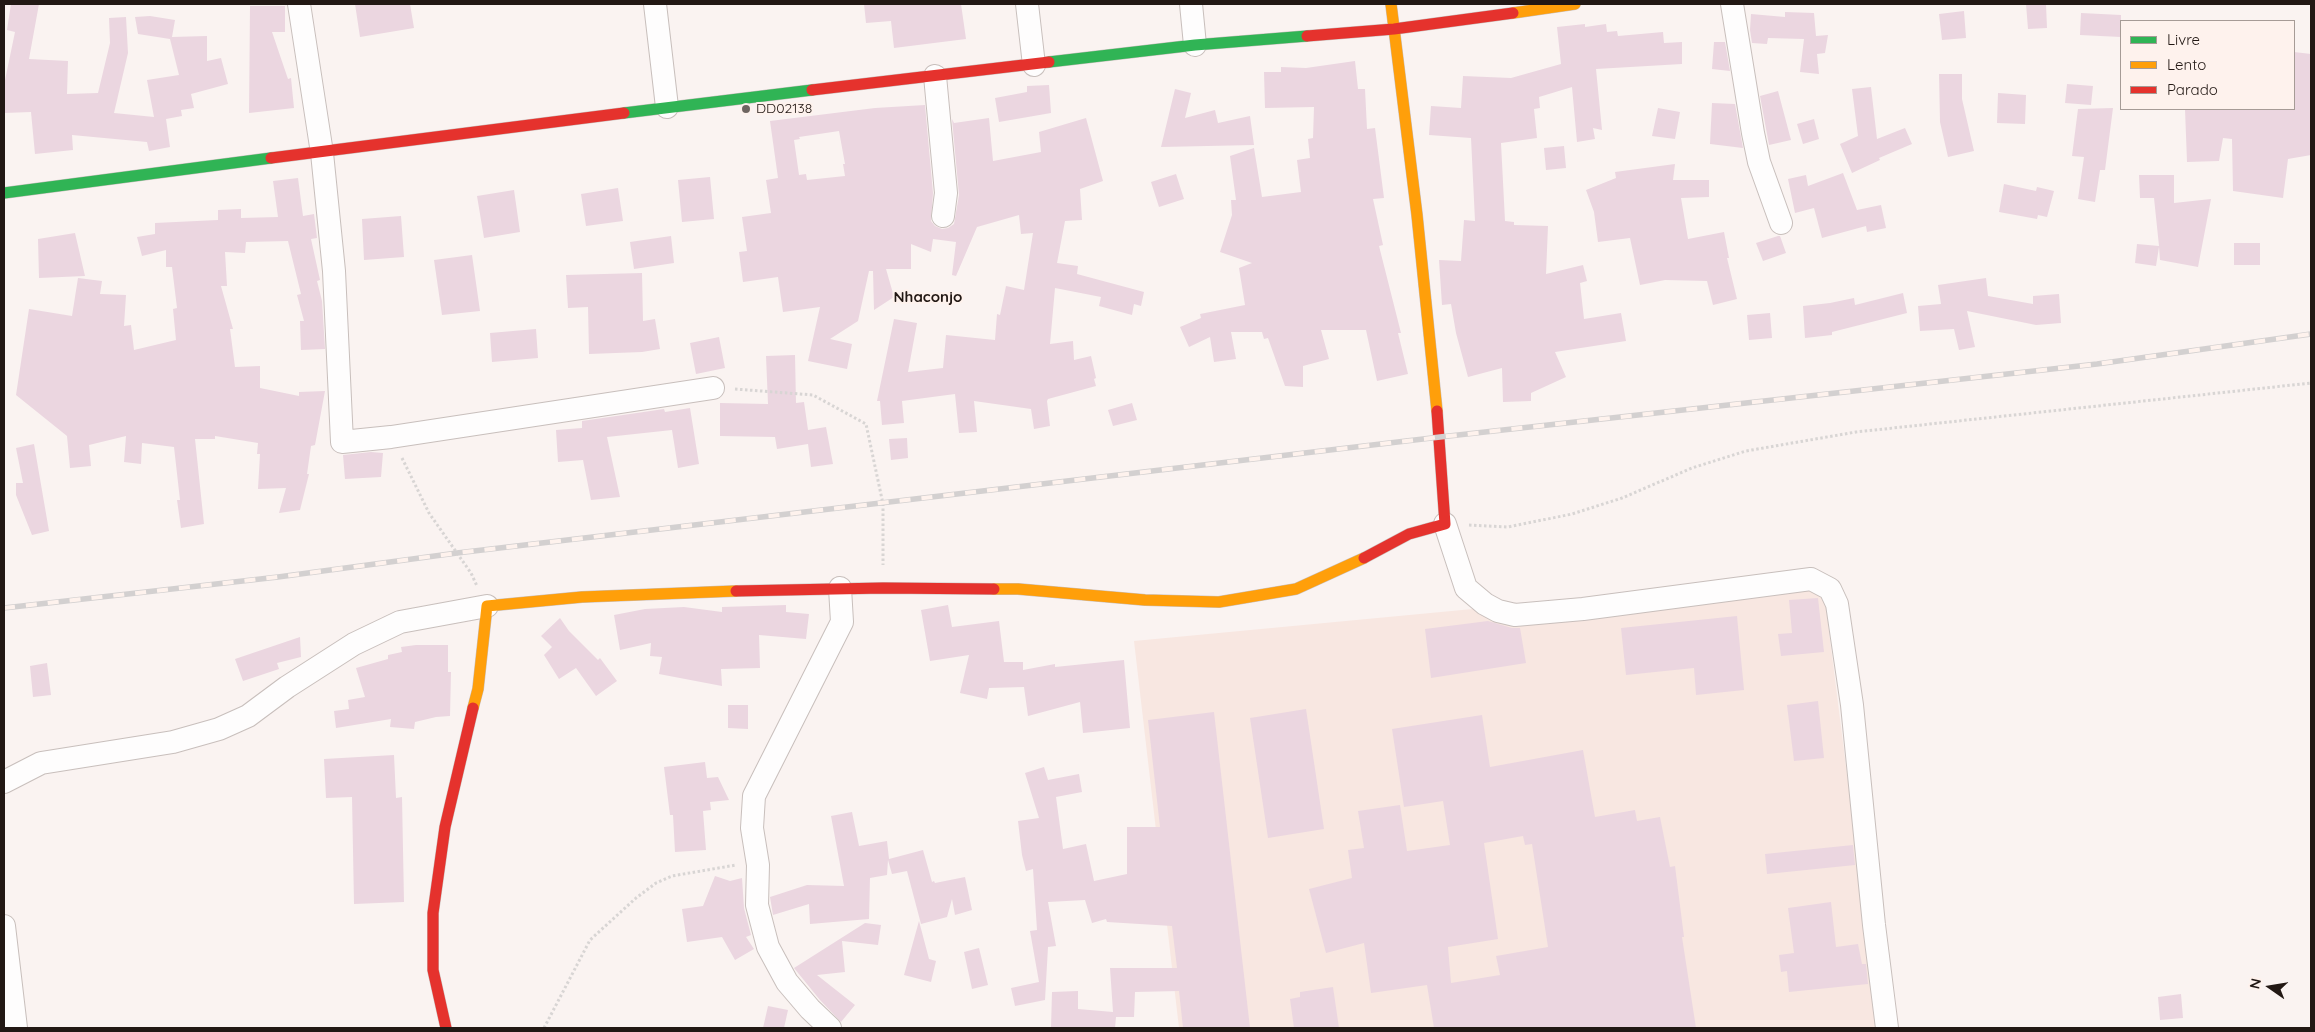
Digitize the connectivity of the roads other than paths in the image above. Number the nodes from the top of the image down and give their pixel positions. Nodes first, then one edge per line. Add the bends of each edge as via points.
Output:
1 (299, 4) edge
2 (655, 4) edge
3 (1027, 4) edge
4 (1191, 4) edge
5 (1391, 4) edge
6 (1575, 4) edge
7 (1732, 4) edge
8 (1394, 29) junction
9 (1195, 45) junction
10 (1034, 65) junction
11 (934, 76) junction
12 (667, 107) junction
13 (322, 153) junction
14 (4, 193) edge
15 (944, 216) dead end
16 (1780, 223) dead end
17 (713, 388) road end
18 (1445, 524) junction
19 (840, 588) junction
20 (486, 606) junction
21 (4, 782) edge
22 (4, 926) edge
23 (16, 1028) edge
24 (446, 1028) edge
25 (830, 1028) edge
26 (1887, 1028) edge

1 - 13 street
2 - 12 street
3 - 10 street
4 - 9 street
5 - 8 street
6 - 8 street
7 - 16 street via 1759,162
8 - 9 street
8 - 18 street via 1440,437
9 - 10 street
10 - 11 street
11 - 12 street
11 - 15 street via 946,193
12 - 13 street
13 - 14 street
13 - 17 street via 334,271 342,442
18 - 19 street via 1409,534 1296,589 1219,602 1145,600 1018,588
18 - 26 street via 1466,588 1485,604 1515,615 1811,579 1830,590 1837,604 1852,705
19 - 20 street via 621,595
19 - 25 street via 842,622 754,796 752,828 758,865 757,905 768,947 787,982
20 - 21 street via 400,622 354,644 248,716 219,729 173,742 41,763
20 - 24 street via 478,689 445,826 434,913 433,970
22 - 23 street

